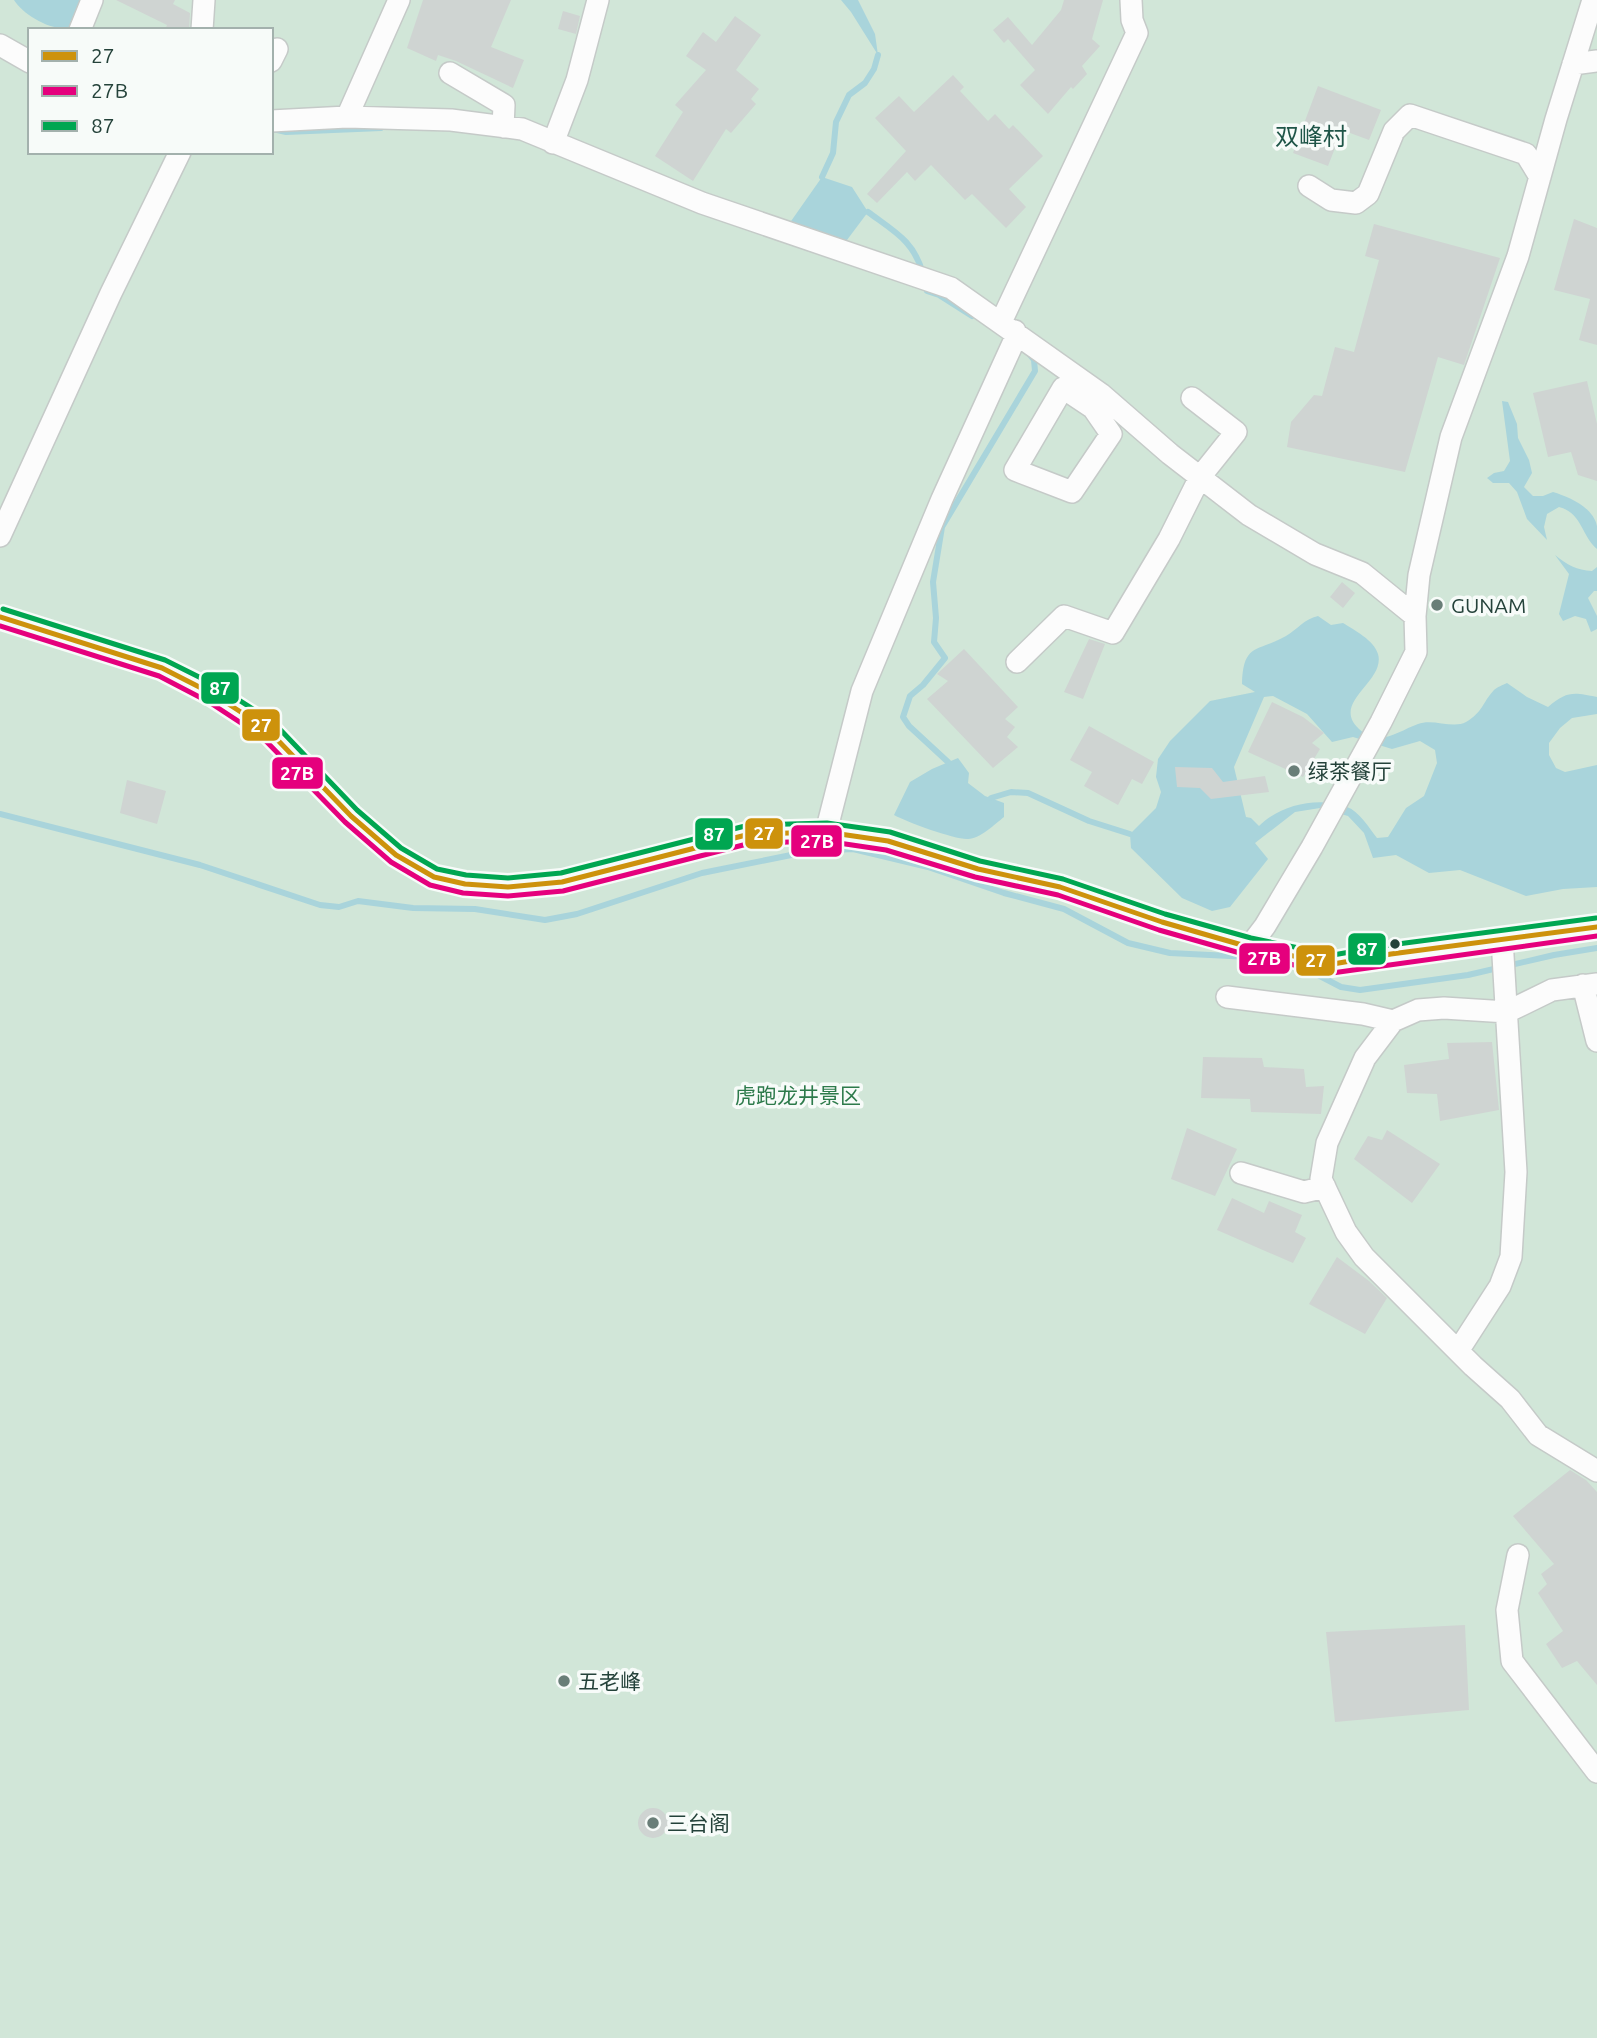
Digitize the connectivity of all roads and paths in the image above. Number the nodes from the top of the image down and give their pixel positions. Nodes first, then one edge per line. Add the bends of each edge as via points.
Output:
1 (92, 0) edge
2 (204, 0) edge
3 (399, 0) edge
4 (598, 0) edge
5 (1131, 0) edge
6 (1593, 0) edge
7 (81, 28) edge
8 (202, 28) edge
9 (0, 45) edge
10 (28, 61) edge
11 (1597, 61) edge
12 (1573, 64) junction
13 (450, 73) dead end
14 (347, 117) junction
15 (273, 121) edge
16 (503, 127) junction
17 (552, 142) junction
18 (179, 154) edge
19 (1540, 177) junction
20 (1309, 186) dead end
21 (1010, 336) junction
22 (1192, 398) dead end
23 (1097, 401) junction
24 (1200, 477) junction
25 (0, 536) edge
26 (0, 617) edge
27 (1415, 617) junction
28 (1017, 662) dead end
29 (825, 832) junction
30 (1597, 927) edge
31 (1250, 947) junction
32 (1503, 958) junction
33 (1590, 984) edge
34 (1227, 997) dead end
35 (1507, 1012) junction
36 (1393, 1021) junction
37 (1597, 1041) edge
38 (1241, 1173) dead end
39 (1325, 1187) junction
40 (1458, 1351) junction
41 (1597, 1471) edge
42 (1518, 1555) dead end
43 (1597, 1772) edge

1 - 7 street
2 - 8 street
3 - 14 street
4 - 17 street via 577,80
5 - 21 street via 1137,33
6 - 12 street
9 - 10 street
11 - 12 street
12 - 19 street
13 - 16 street via 504,106
14 - 15 street
14 - 16 street via 451,120
16 - 17 street via 522,129
17 - 21 street via 702,203 951,288
18 - 25 street
19 - 20 street via 1526,154 1410,115 1394,131 1368,194 1356,204 1331,200
19 - 27 street via 1518,256 1451,437 1419,575
21 - 23 street
21 - 29 street via 862,691
22 - 24 street via 1236,432
23 - 23 street via 1063,387 1015,470 1072,492 1111,434
23 - 24 street
24 - 27 street via 1315,554 1362,573
24 - 28 street via 1113,633 1064,616
26 - 29 street via 162,668 213,694 267,730 396,855 434,877 508,887 562,882 750,834
27 - 31 street via 1416,652 1381,722
29 - 31 street via 888,841 978,869 1060,887
30 - 32 street
31 - 32 street via 1333,964
32 - 35 street
33 - 35 street via 1552,990
33 - 37 street
34 - 36 street
35 - 36 street via 1418,1010
35 - 40 street via 1516,1172 1511,1258 1500,1286
36 - 39 street via 1365,1058 1327,1143 1321,1179
38 - 39 street via 1304,1192
39 - 40 street via 1346,1232 1364,1257
40 - 41 street via 1510,1399 1538,1435
42 - 43 street via 1507,1610 1512,1661

